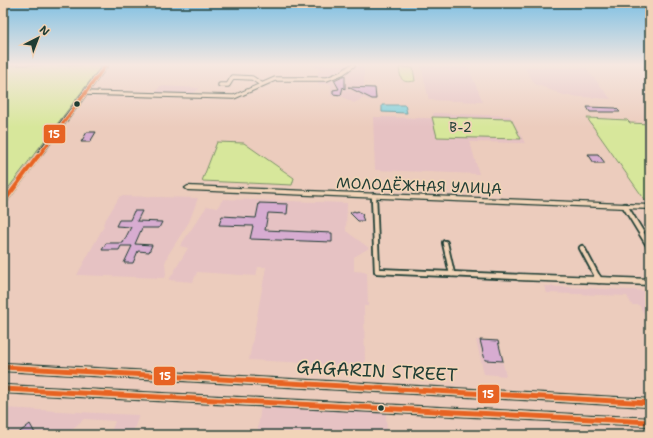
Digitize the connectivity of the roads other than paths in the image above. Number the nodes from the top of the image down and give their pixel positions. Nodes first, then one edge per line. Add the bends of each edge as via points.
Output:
1 (91, 85) edge
2 (258, 85) edge
3 (85, 93) junction
4 (188, 188) dead end
5 (374, 196) junction
6 (3, 204) edge
7 (625, 206) junction
8 (650, 207) edge
9 (445, 242) dead end
10 (650, 247) edge
11 (582, 248) dead end
12 (452, 274) junction
13 (599, 280) junction
14 (650, 282) edge
15 (3, 367) edge
16 (3, 389) edge
17 (650, 403) edge
18 (650, 422) edge

1 - 3 street
2 - 3 street via 234,97
3 - 6 street
4 - 5 street, МОЛОДЁЖНАЯ УЛИЦА
5 - 7 street, МОЛОДЁЖНАЯ УЛИЦА
5 - 12 street via 377,271
7 - 8 street, МОЛОДЁЖНАЯ УЛИЦА
7 - 10 street
9 - 12 street
11 - 13 street
12 - 13 street
13 - 14 street
15 - 17 street, GAGARIN STREET
16 - 18 street

